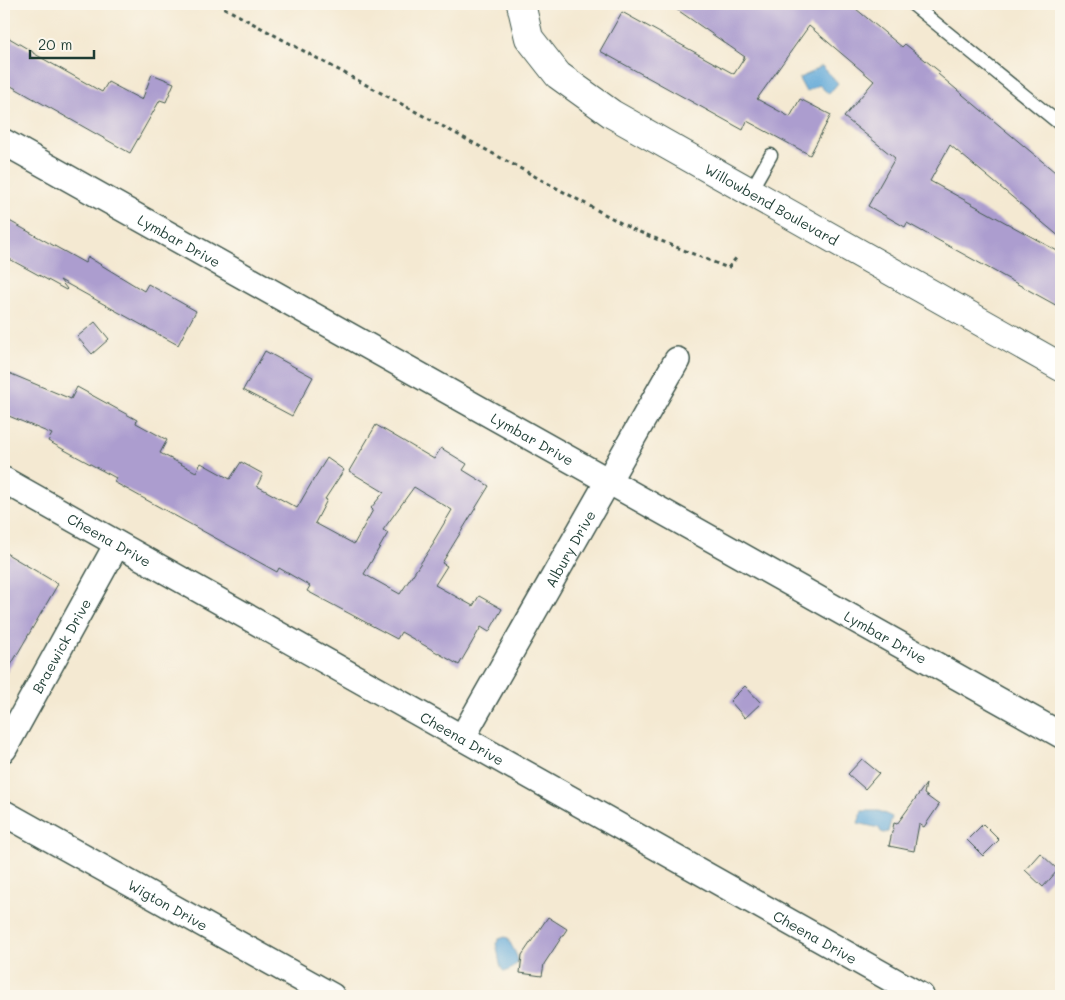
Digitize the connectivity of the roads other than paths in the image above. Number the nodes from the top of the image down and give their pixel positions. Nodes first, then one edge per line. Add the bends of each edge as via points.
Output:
1 (521, 4) edge
2 (912, 4) edge
3 (1061, 125) edge
4 (4, 142) edge
5 (771, 155) dead end
6 (750, 192) junction
7 (677, 360) dead end
8 (1061, 367) edge
9 (4, 480) edge
10 (608, 481) junction
11 (117, 544) junction
12 (1061, 735) edge
13 (462, 738) junction
14 (4, 749) edge
15 (4, 813) edge
16 (332, 996) edge
17 (921, 996) edge

1 - 6 street, Willowbend Boulevard via 529,38 558,75 612,114
2 - 3 lane
4 - 10 street, Lymbar Drive
5 - 6 lane
6 - 8 street, Willowbend Boulevard
7 - 10 street, Albury Drive
9 - 11 street, Cheena Drive
10 - 12 street, Lymbar Drive
10 - 13 street, Albury Drive
11 - 13 street, Cheena Drive
11 - 14 street, Braewick Drive
13 - 17 street, Cheena Drive
15 - 16 street, Wigton Drive

